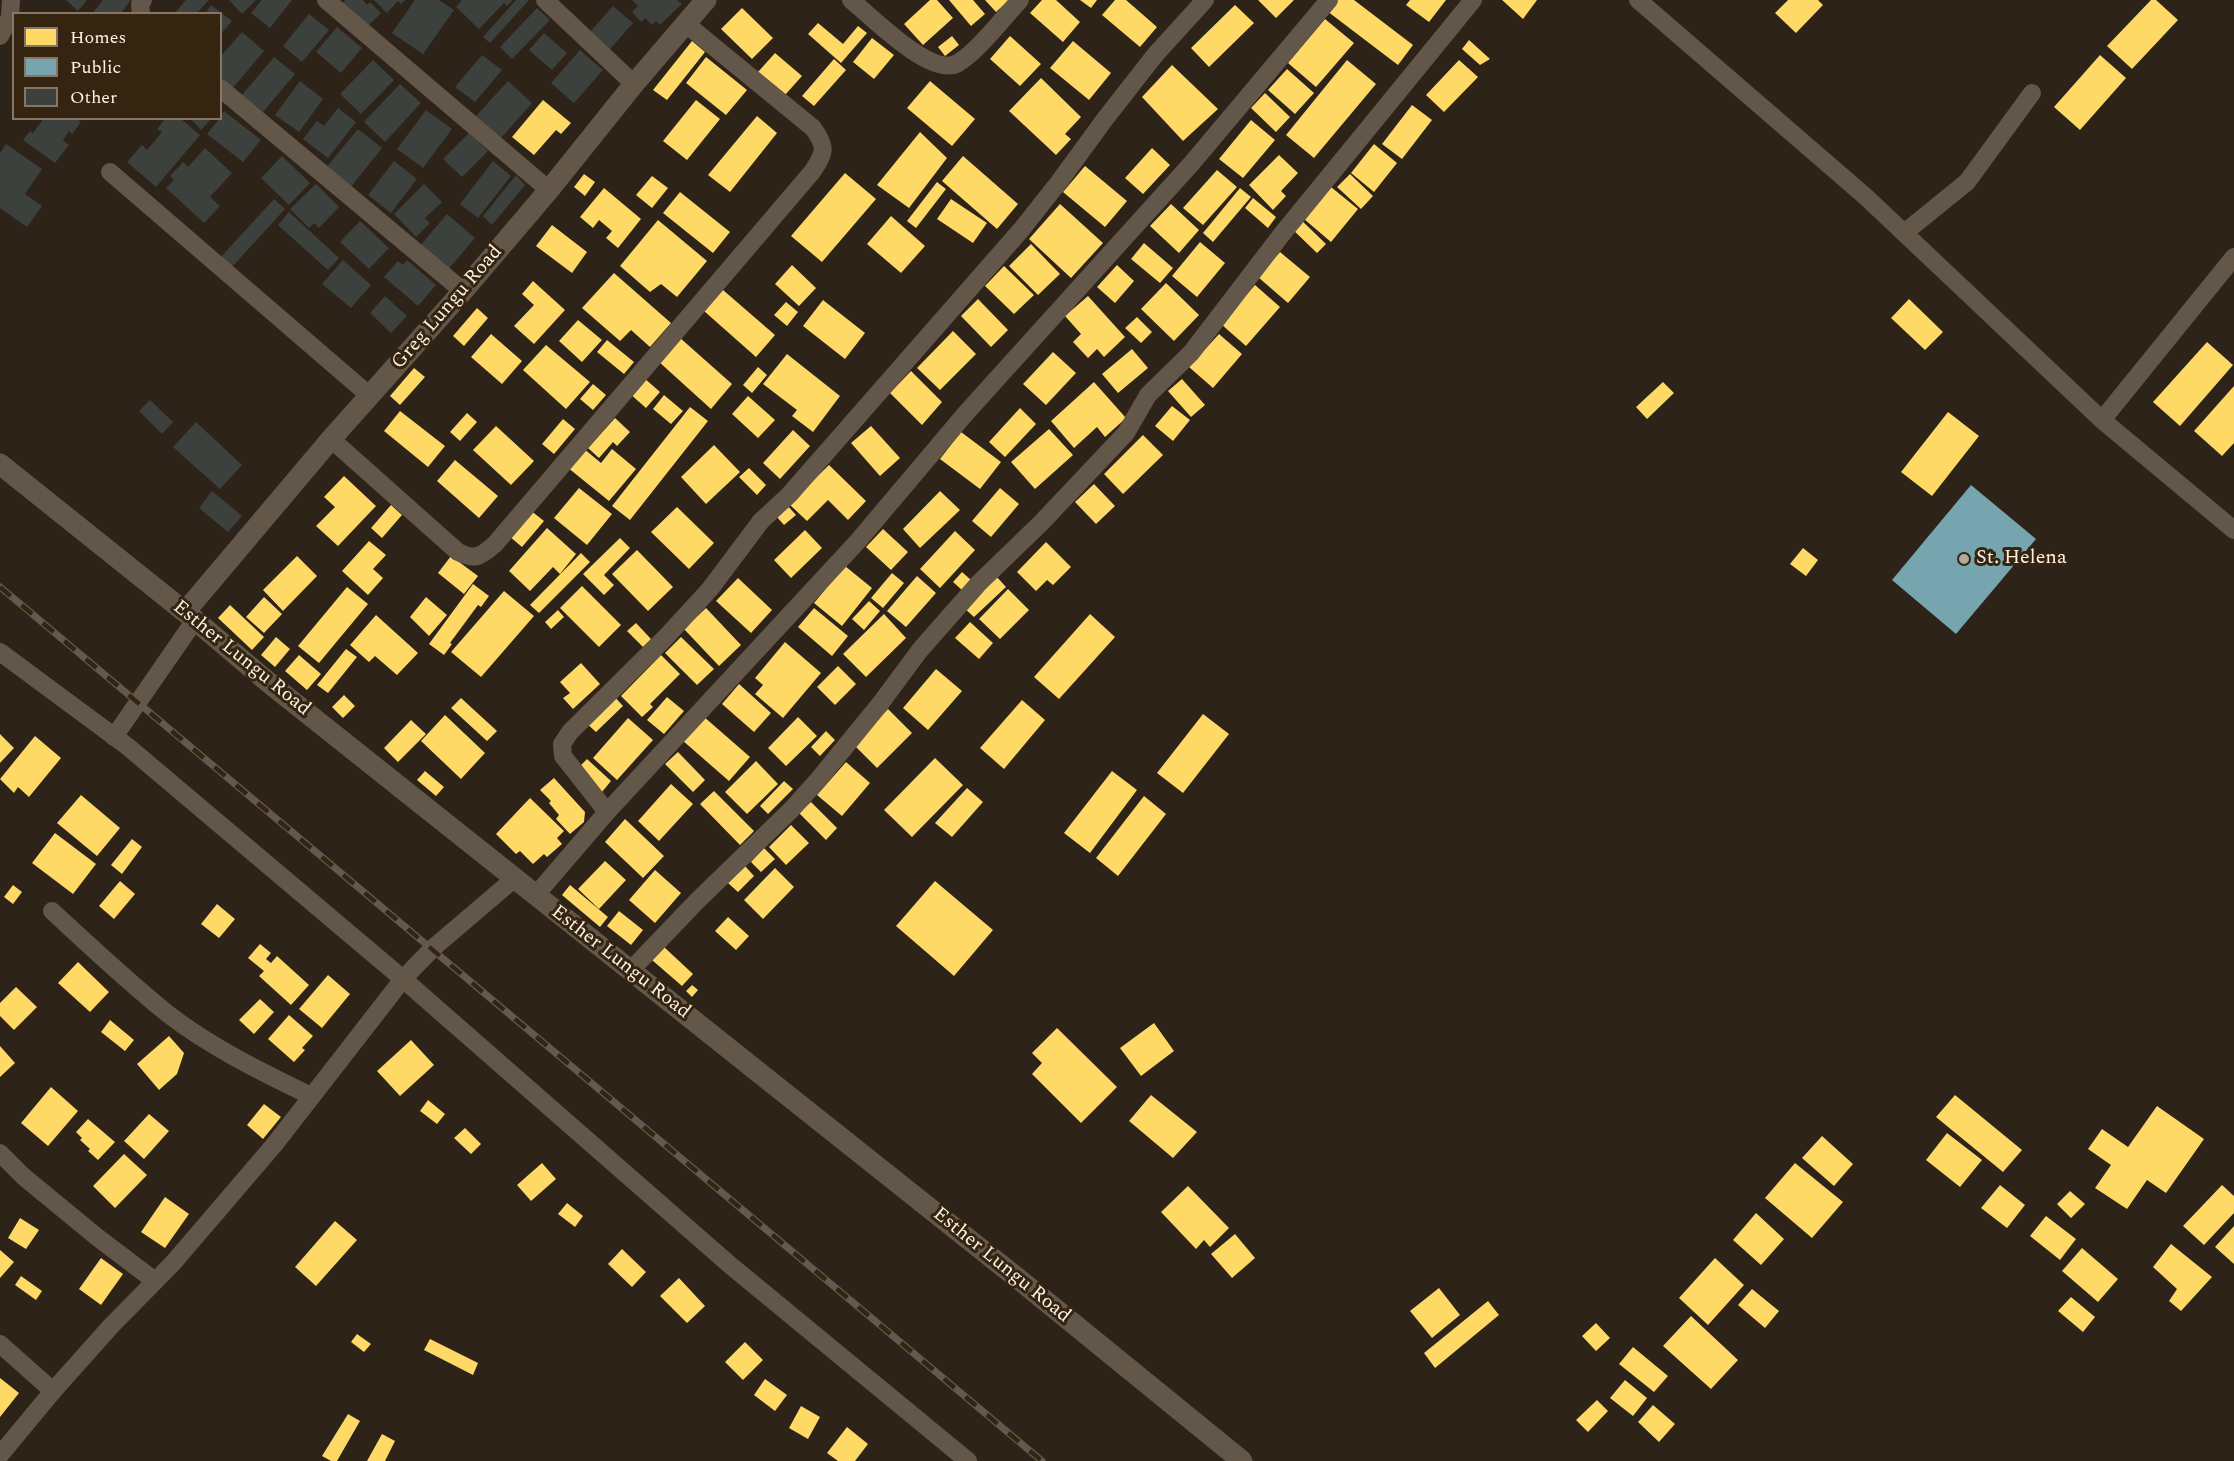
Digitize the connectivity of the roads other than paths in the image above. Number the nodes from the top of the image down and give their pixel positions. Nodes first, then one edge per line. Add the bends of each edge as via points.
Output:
1 (10, 0) edge
2 (326, 0) edge
3 (545, 0) edge
4 (706, 0) edge
5 (851, 0) edge
6 (1020, 0) edge
7 (1205, 0) edge
8 (1473, 0) edge
9 (1638, 0) edge
10 (1324, 2) edge
11 (686, 24) junction
12 (0, 36) edge
13 (634, 84) junction
14 (222, 90) edge
15 (2032, 93) dead end
16 (110, 172) dead end
17 (549, 190) junction
18 (1904, 232) junction
19 (2234, 257) edge
20 (463, 291) junction
21 (370, 396) junction
22 (2103, 420) junction
23 (331, 439) junction
24 (0, 464) edge
25 (2234, 530) edge
26 (190, 616) junction
27 (0, 652) edge
28 (114, 737) junction
29 (607, 812) junction
30 (514, 879) junction
31 (535, 896) junction
32 (52, 911) dead end
33 (630, 971) junction
34 (403, 979) junction
35 (311, 1096) junction
36 (0, 1153) edge
37 (155, 1281) junction
38 (0, 1344) edge
39 (53, 1391) junction
40 (0, 1455) edge
41 (968, 1461) edge
42 (1242, 1461) edge

1 - 12 street via 10,17
2 - 17 street
3 - 13 street
4 - 11 street, Greg Lungu Road
5 - 6 street via 918,56 943,66 957,65
7 - 29 street via 1155,55 1021,230 789,495 760,521 695,605 570,732 562,744 563,756
8 - 33 street via 1275,243 1191,353 1148,395 1126,434 979,583 791,810
9 - 18 street
10 - 29 street via 1192,164 966,413 858,541
11 - 13 street, Greg Lungu Road
11 - 23 street via 813,128 822,141 822,156 495,544 480,556 458,552
13 - 17 street, Greg Lungu Road
14 - 20 street
15 - 18 street via 1967,183
16 - 21 street
17 - 20 street, Greg Lungu Road
18 - 22 street
19 - 22 street
20 - 21 street, Greg Lungu Road
21 - 23 street, Greg Lungu Road
22 - 25 street
23 - 26 street, Greg Lungu Road
24 - 26 street, Esther Lungu Road
26 - 28 street
26 - 30 street, Esther Lungu Road
27 - 28 street
28 - 34 street
29 - 31 street
30 - 31 street, Esther Lungu Road
30 - 34 street
31 - 33 street, Esther Lungu Road
32 - 35 street via 170,1015 218,1048
33 - 42 street, Esther Lungu Road
34 - 35 street
34 - 41 street via 730,1265
35 - 37 street via 274,1145
36 - 37 street via 42,1192
37 - 39 street
38 - 39 street
39 - 40 street

